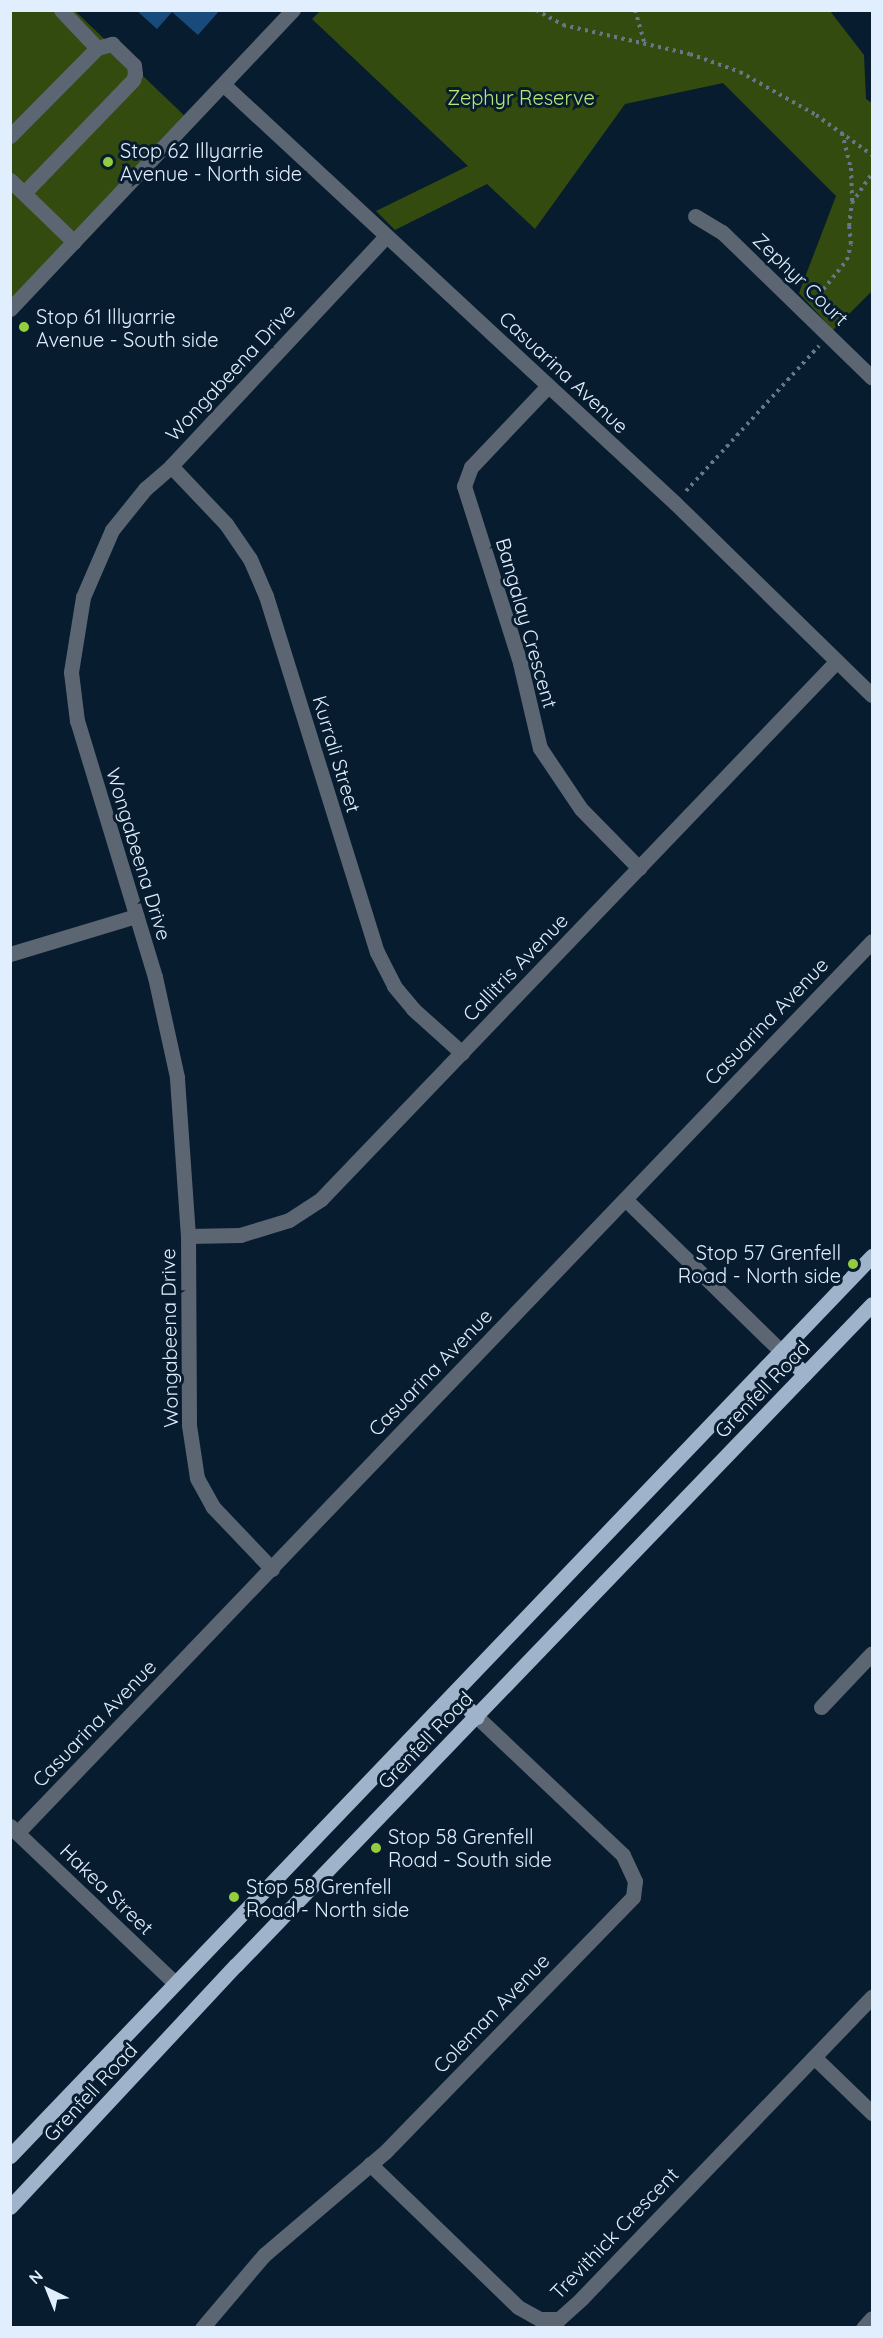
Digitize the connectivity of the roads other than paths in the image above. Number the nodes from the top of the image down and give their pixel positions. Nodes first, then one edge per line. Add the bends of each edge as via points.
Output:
1 (61, 10) edge
2 (293, 10) edge
3 (97, 48) junction
4 (224, 85) junction
5 (10, 136) edge
6 (10, 180) edge
7 (24, 193) junction
8 (695, 216) dead end
9 (386, 236) junction
10 (74, 242) junction
11 (10, 309) edge
12 (873, 378) edge
13 (548, 386) junction
14 (171, 466) junction
15 (837, 661) junction
16 (873, 695) edge
17 (639, 868) junction
18 (136, 916) junction
19 (873, 941) edge
20 (10, 954) edge
21 (462, 1053) junction
22 (625, 1199) junction
23 (188, 1236) junction
24 (873, 1256) edge
25 (873, 1304) edge
26 (781, 1351) junction
27 (805, 1374) junction
28 (272, 1569) junction
29 (873, 1653) edge
30 (453, 1694) junction
31 (820, 1707) dead end
32 (477, 1717) junction
33 (14, 1829) edge
34 (175, 1983) junction
35 (873, 1997) edge
36 (814, 2057) junction
37 (873, 2113) edge
38 (10, 2156) edge
39 (370, 2164) junction
40 (10, 2207) edge
41 (873, 2318) edge
42 (207, 2326) edge
43 (863, 2328) edge

1 - 3 street
2 - 4 street
3 - 5 street
3 - 7 street via 112,44 134,65 133,80
4 - 9 street, Casuarina Avenue
4 - 10 street
6 - 7 street
7 - 10 street
8 - 12 street, Zephyr Court via 722,232
9 - 13 street, Casuarina Avenue
9 - 14 street, Wongabeena Drive
10 - 11 street
13 - 15 street, Casuarina Avenue
13 - 17 street, Bangalay Crescent via 471,467 464,486 520,663 540,748 581,809
14 - 18 street, Wongabeena Drive via 112,530 83,597 71,672 77,722
14 - 21 street, Kurrali Street via 226,524 250,559 266,596 377,952 401,994
15 - 16 street, Casuarina Avenue
15 - 17 street, Callitris Avenue
17 - 21 street, Callitris Avenue
18 - 20 street
18 - 23 street, Wongabeena Drive via 155,977 177,1077
19 - 22 street, Casuarina Avenue
21 - 23 street, Callitris Avenue via 313,1204 289,1220 240,1235
22 - 26 street
22 - 28 street, Casuarina Avenue
23 - 28 street, Wongabeena Drive via 189,1425 197,1478 213,1507
24 - 26 main road, Grenfell Road
25 - 27 main road, Grenfell Road
26 - 27 main road
26 - 30 main road, Grenfell Road
27 - 32 main road, Grenfell Road
28 - 33 street, Casuarina Avenue
29 - 31 street
30 - 32 main road
30 - 34 main road, Grenfell Road
32 - 39 street, Coleman Avenue via 623,1855 635,1881 633,1897
32 - 40 main road, Grenfell Road via 236,1965
33 - 34 street, Hakea Street
34 - 38 main road, Grenfell Road
35 - 36 street, Trevithick Crescent
36 - 37 street
36 - 39 street, Trevithick Crescent via 559,2319 540,2319 518,2307
39 - 42 street, Coleman Avenue via 264,2255
41 - 43 street

